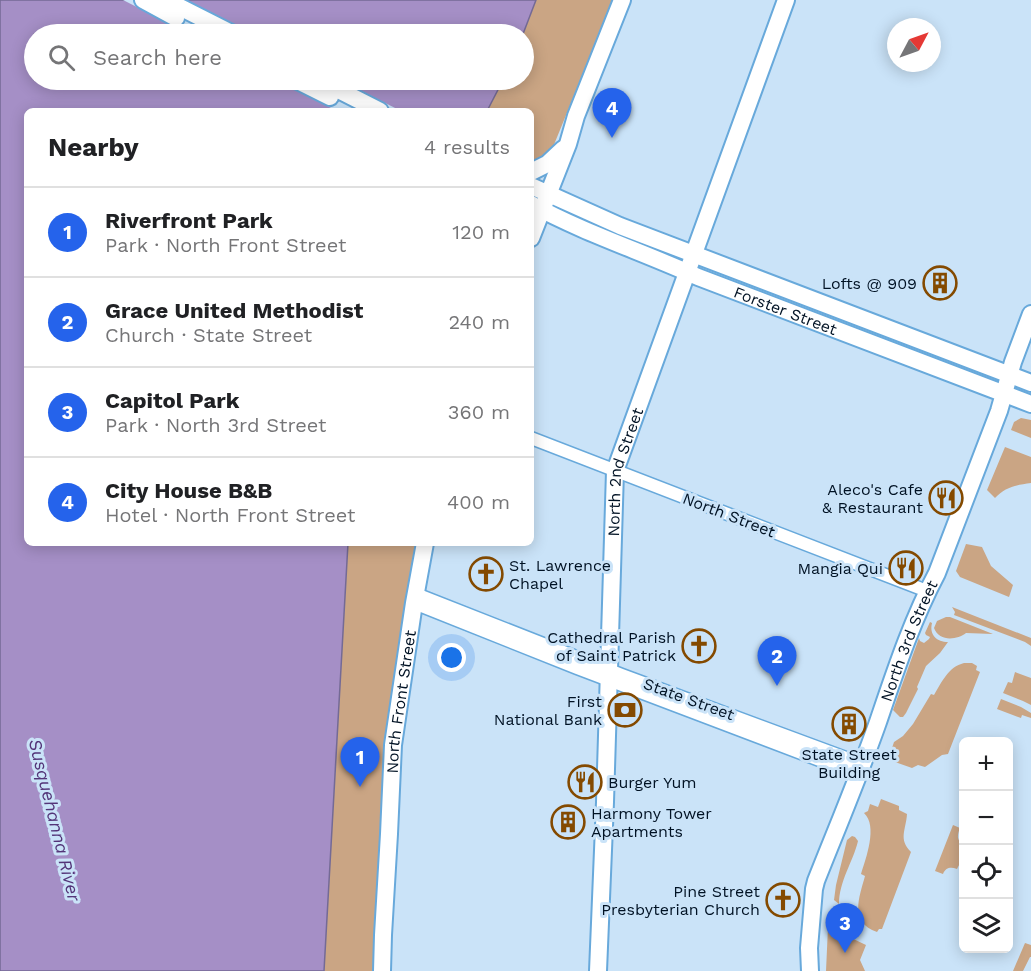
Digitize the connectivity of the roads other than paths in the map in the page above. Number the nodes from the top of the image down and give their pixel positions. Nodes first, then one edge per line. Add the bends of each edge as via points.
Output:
1 (142, 0) edge
2 (166, 0) edge
3 (622, 0) edge
4 (786, 0) edge
5 (189, 24) edge
6 (213, 24) edge
7 (316, 90) edge
8 (339, 90) edge
9 (351, 108) edge
10 (374, 108) edge
11 (568, 144) junction
12 (534, 170) edge
13 (540, 203) edge
14 (534, 226) edge
15 (694, 253) junction
16 (688, 272) junction
17 (1031, 314) edge
18 (1010, 374) junction
19 (1031, 383) edge
20 (1004, 394) junction
21 (1031, 404) edge
22 (534, 439) edge
23 (615, 471) junction
24 (424, 546) edge
25 (927, 591) junction
26 (415, 599) junction
27 (608, 674) junction
28 (861, 770) junction
29 (382, 971) edge
30 (598, 971) edge
31 (810, 971) edge

1 - 5 main road
2 - 6 main road
3 - 11 main road
4 - 15 main road, North 2nd Street
7 - 9 main road
8 - 10 main road
11 - 12 main road
11 - 13 main road
13 - 14 main road
13 - 15 main road, Forster Street
13 - 16 main road, Forster Street
15 - 16 main road, North 2nd Street
15 - 18 main road, Forster Street
16 - 20 main road, Forster Street
16 - 23 main road, North 2nd Street
17 - 18 main road, North 3rd Street
18 - 19 main road, Forster Street
18 - 20 main road, North 3rd Street
20 - 21 main road, Forster Street
20 - 25 main road, North 3rd Street
22 - 23 street, North Street
23 - 25 street, North Street
23 - 27 main road, North 2nd Street
24 - 26 main road, North Front Street
25 - 28 main road, North 3rd Street
26 - 27 street, State Street via 526,636
26 - 29 main road, North Front Street via 393,745
27 - 28 street, State Street
27 - 30 main road, North 2nd Street
28 - 31 main road, North 3rd Street via 814,889

